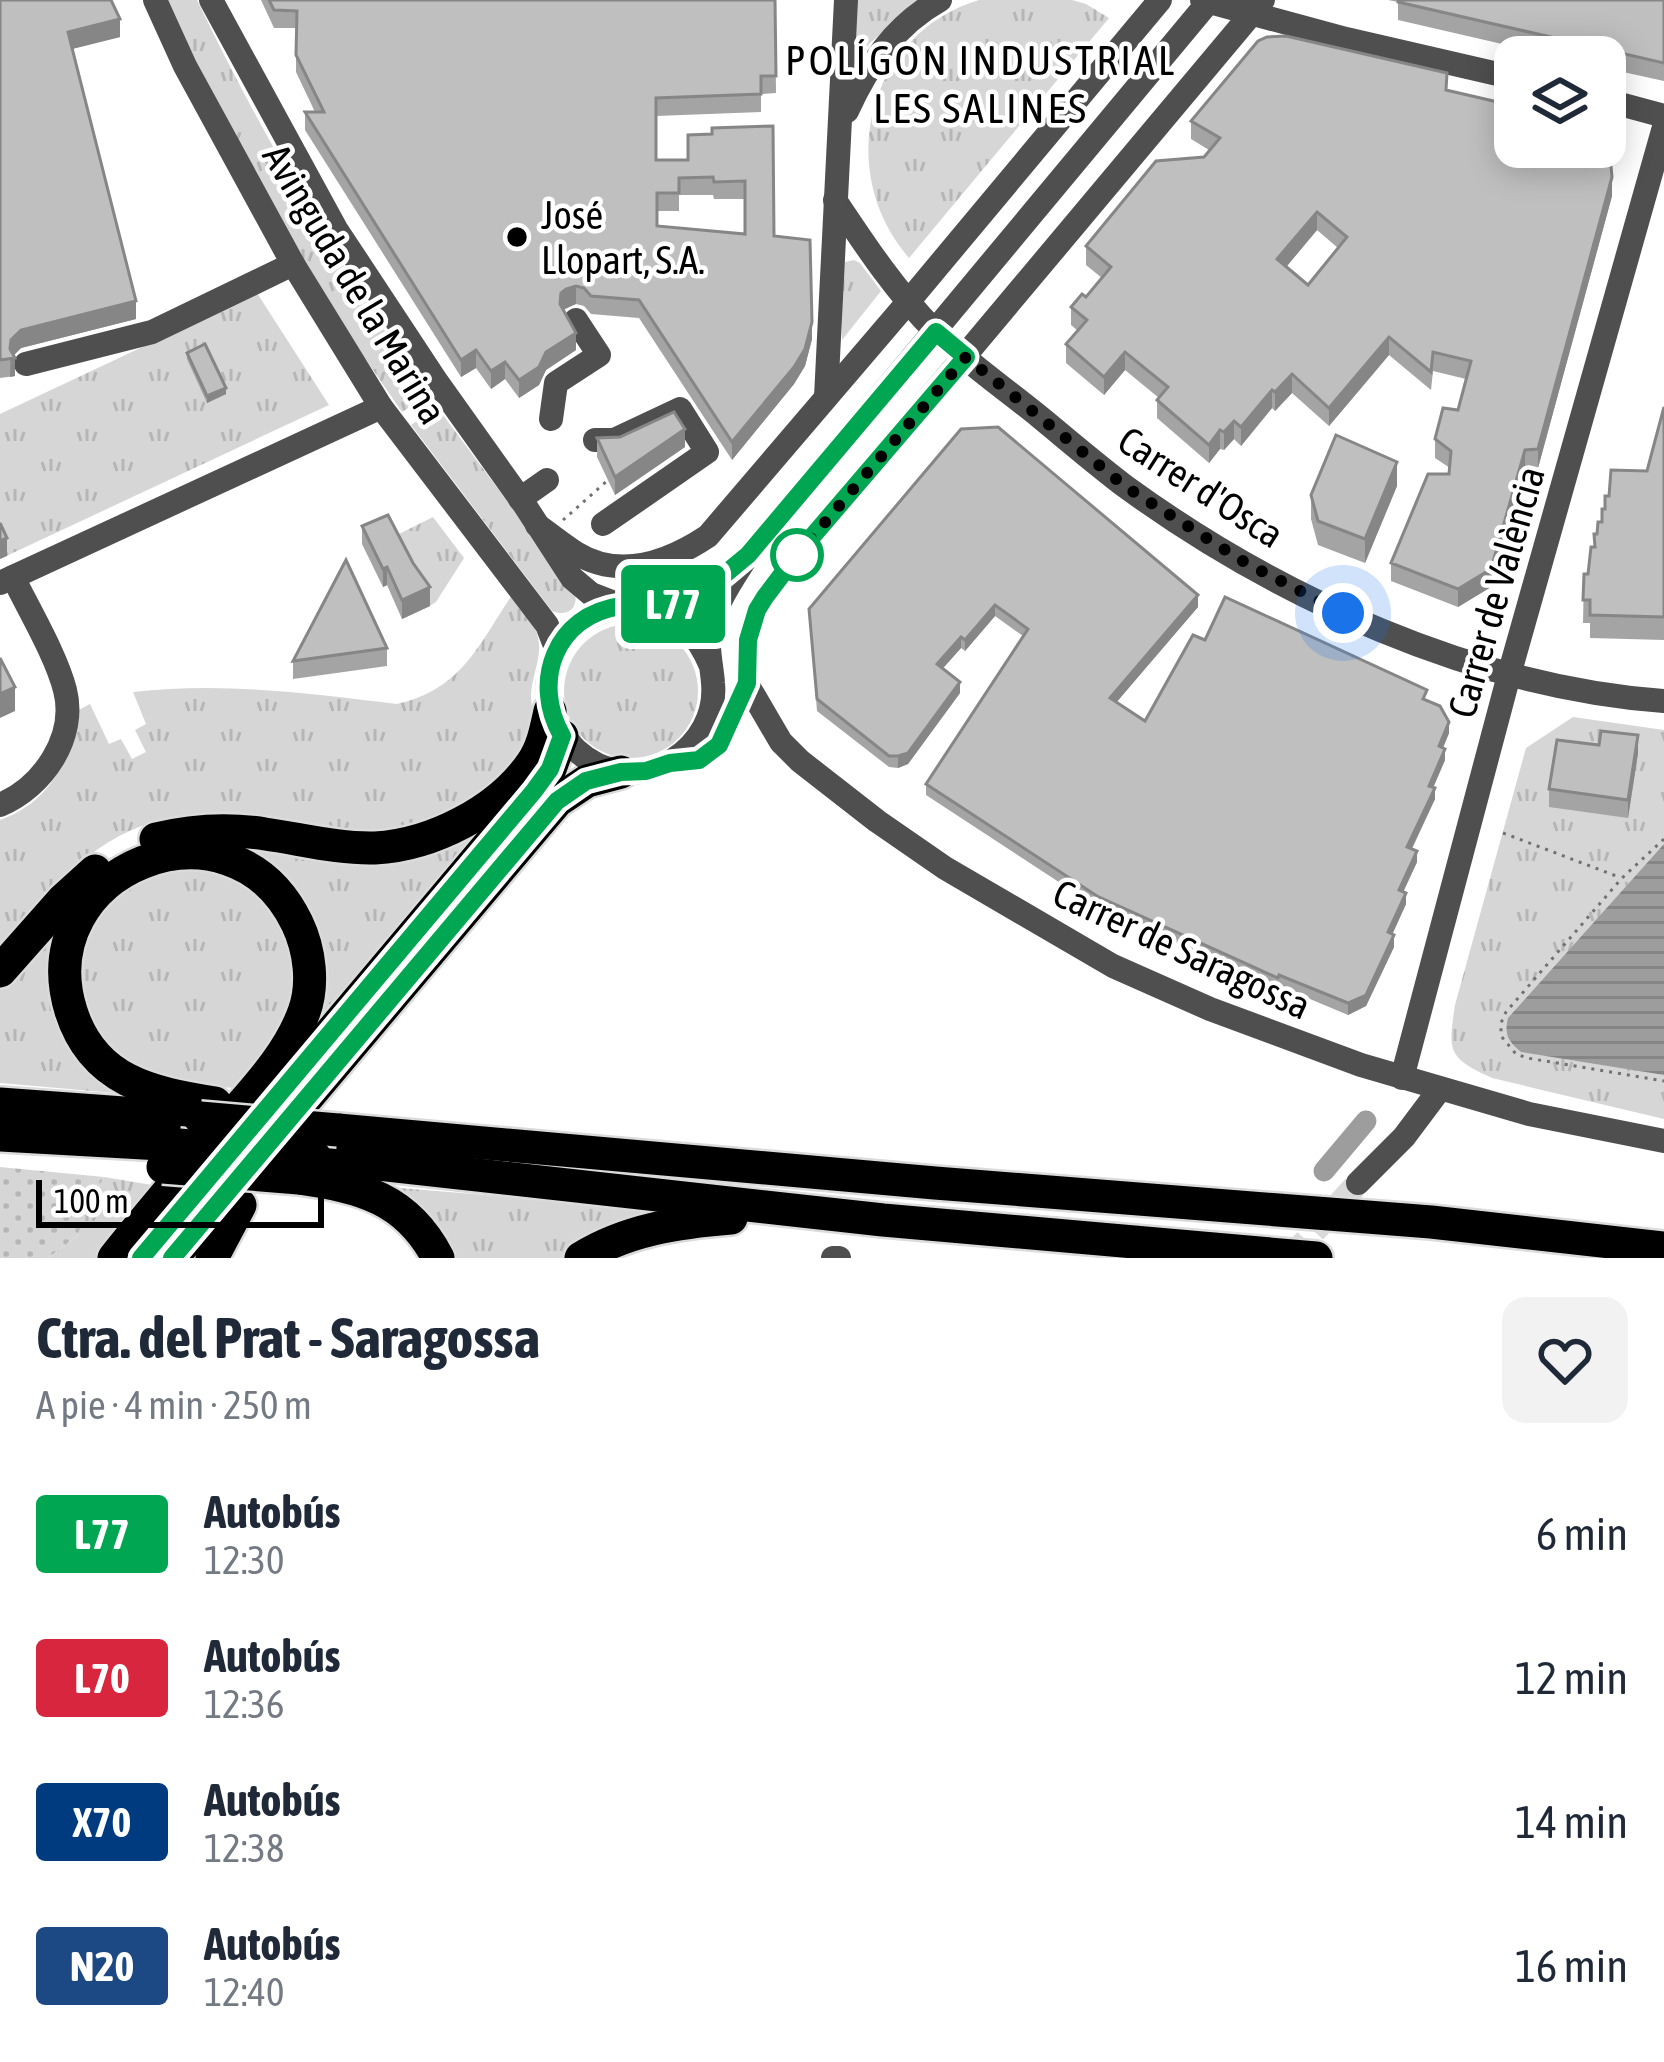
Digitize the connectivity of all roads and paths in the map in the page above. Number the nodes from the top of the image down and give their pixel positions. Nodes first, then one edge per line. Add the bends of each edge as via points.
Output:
1 (155, 0) edge
2 (212, 0) edge
3 (846, 0) edge
4 (940, 0) edge
5 (1160, 0) edge
6 (1207, 1) edge
7 (1258, 6) edge
8 (1157, 67) junction
9 (1494, 73) edge
10 (1626, 106) edge
11 (1664, 116) edge
12 (841, 124) junction
13 (1664, 127) edge
14 (836, 200) junction
15 (293, 265) junction
16 (908, 302) junction
17 (576, 320) dead end
18 (936, 332) junction
19 (966, 357) junction
20 (26, 364) dead end
21 (826, 397) junction
22 (380, 407) junction
23 (551, 419) dead end
24 (595, 440) edge
25 (608, 479) edge
26 (547, 480) dead end
27 (520, 500) junction
28 (550, 523) junction
29 (603, 524) dead end
30 (748, 555) junction
31 (7, 580) edge
32 (622, 606) junction
33 (655, 609) junction
34 (556, 651) junction
35 (711, 666) junction
36 (1509, 675) junction
37 (747, 683) junction
38 (1664, 701) edge
39 (556, 723) junction
40 (670, 763) junction
41 (621, 772) junction
42 (0, 805) edge
43 (1503, 833) dead end
44 (525, 838) junction
45 (1664, 838) edge
46 (1622, 878) junction
47 (0, 971) edge
48 (1402, 1078) junction
49 (1664, 1081) edge
50 (1440, 1089) junction
51 (0, 1104) edge
52 (189, 1133) junction
53 (0, 1135) edge
54 (1664, 1142) edge
55 (0, 1145) edge
56 (307, 1167) junction
57 (1358, 1183) tunnel mouth
58 (239, 1205) junction
59 (883, 1220) junction
60 (1664, 1248) edge
61 (114, 1258) edge
62 (141, 1258) edge
63 (172, 1258) edge
64 (189, 1258) edge
65 (212, 1258) edge
66 (438, 1258) edge
67 (580, 1258) edge
68 (1316, 1258) edge

1 - 15 street, Avinguda de la Marina
2 - 27 street, Avinguda de la Marina via 337,229
3 - 12 street
4 - 12 street via 882,50
5 - 8 street
5 - 16 street, Avinguda de la Marina
6 - 7 street
6 - 8 street
7 - 9 street via 1346,39
7 - 19 street
8 - 18 street
10 - 11 street
12 - 14 street
13 - 36 street, Carrer de València
14 - 16 street, Carrer d'Osca
14 - 21 street
15 - 20 street via 152,332
15 - 22 street, Avinguda de la Marina
16 - 18 street, Carrer d'Osca
16 - 21 street, Avinguda de la Marina
17 - 23 street via 599,355 556,383
18 - 19 street, Carrer d'Osca
18 - 30 street
19 - 36 street, Carrer d'Osca via 1126,487 1246,563 1375,626
19 - 37 street via 765,597 748,640
21 - 28 street, Avinguda de la Marina via 708,536 680,555 630,567 602,564 578,555
22 - 31 street
22 - 34 street, Avinguda de la Marina via 547,625
24 - 29 street via 614,440 680,409 707,452
25 - 28 path
26 - 27 street
27 - 28 street, Avinguda de la Marina
28 - 32 street, Avinguda de la Marina via 553,552 583,589
30 - 33 street via 686,601
30 - 35 street via 708,634
31 - 42 street via 67,699 58,748 42,775
32 - 33 street
32 - 34 street via 584,620
33 - 35 street via 690,631
34 - 39 street via 548,680
35 - 40 street via 711,711
36 - 38 street, Carrer d'Osca
36 - 48 street, Carrer de València
37 - 40 street via 719,745 699,760
37 - 48 street, Carrer de Saragossa via 800,760 945,868 1113,965 1311,1049
39 - 41 street via 593,764
39 - 47 highway via 532,763 484,809 411,842 375,848 233,830 152,840 118,854 63,900
39 - 62 highway via 550,769 534,791
40 - 41 street
41 - 44 highway via 571,790
43 - 46 path
44 - 58 highway via 482,908
44 - 63 highway
45 - 46 path
46 - 49 path via 1506,1012 1501,1036 1527,1058
48 - 50 street, Carrer de Saragossa
50 - 54 street, Carrer de Saragossa
50 - 57 street
51 - 52 highway
52 - 53 highway
52 - 55 highway
52 - 56 highway, bridge
52 - 60 highway, bridge via 345,1122
52 - 61 highway via 153,1092 103,1064 66,996 69,941 95,895 132,866 178,853 231,861 263,879 302,934 310,985 282,1054
56 - 59 highway
56 - 66 highway via 386,1201 410,1218
58 - 64 highway
58 - 65 highway
59 - 67 highway via 681,1222
59 - 68 highway

